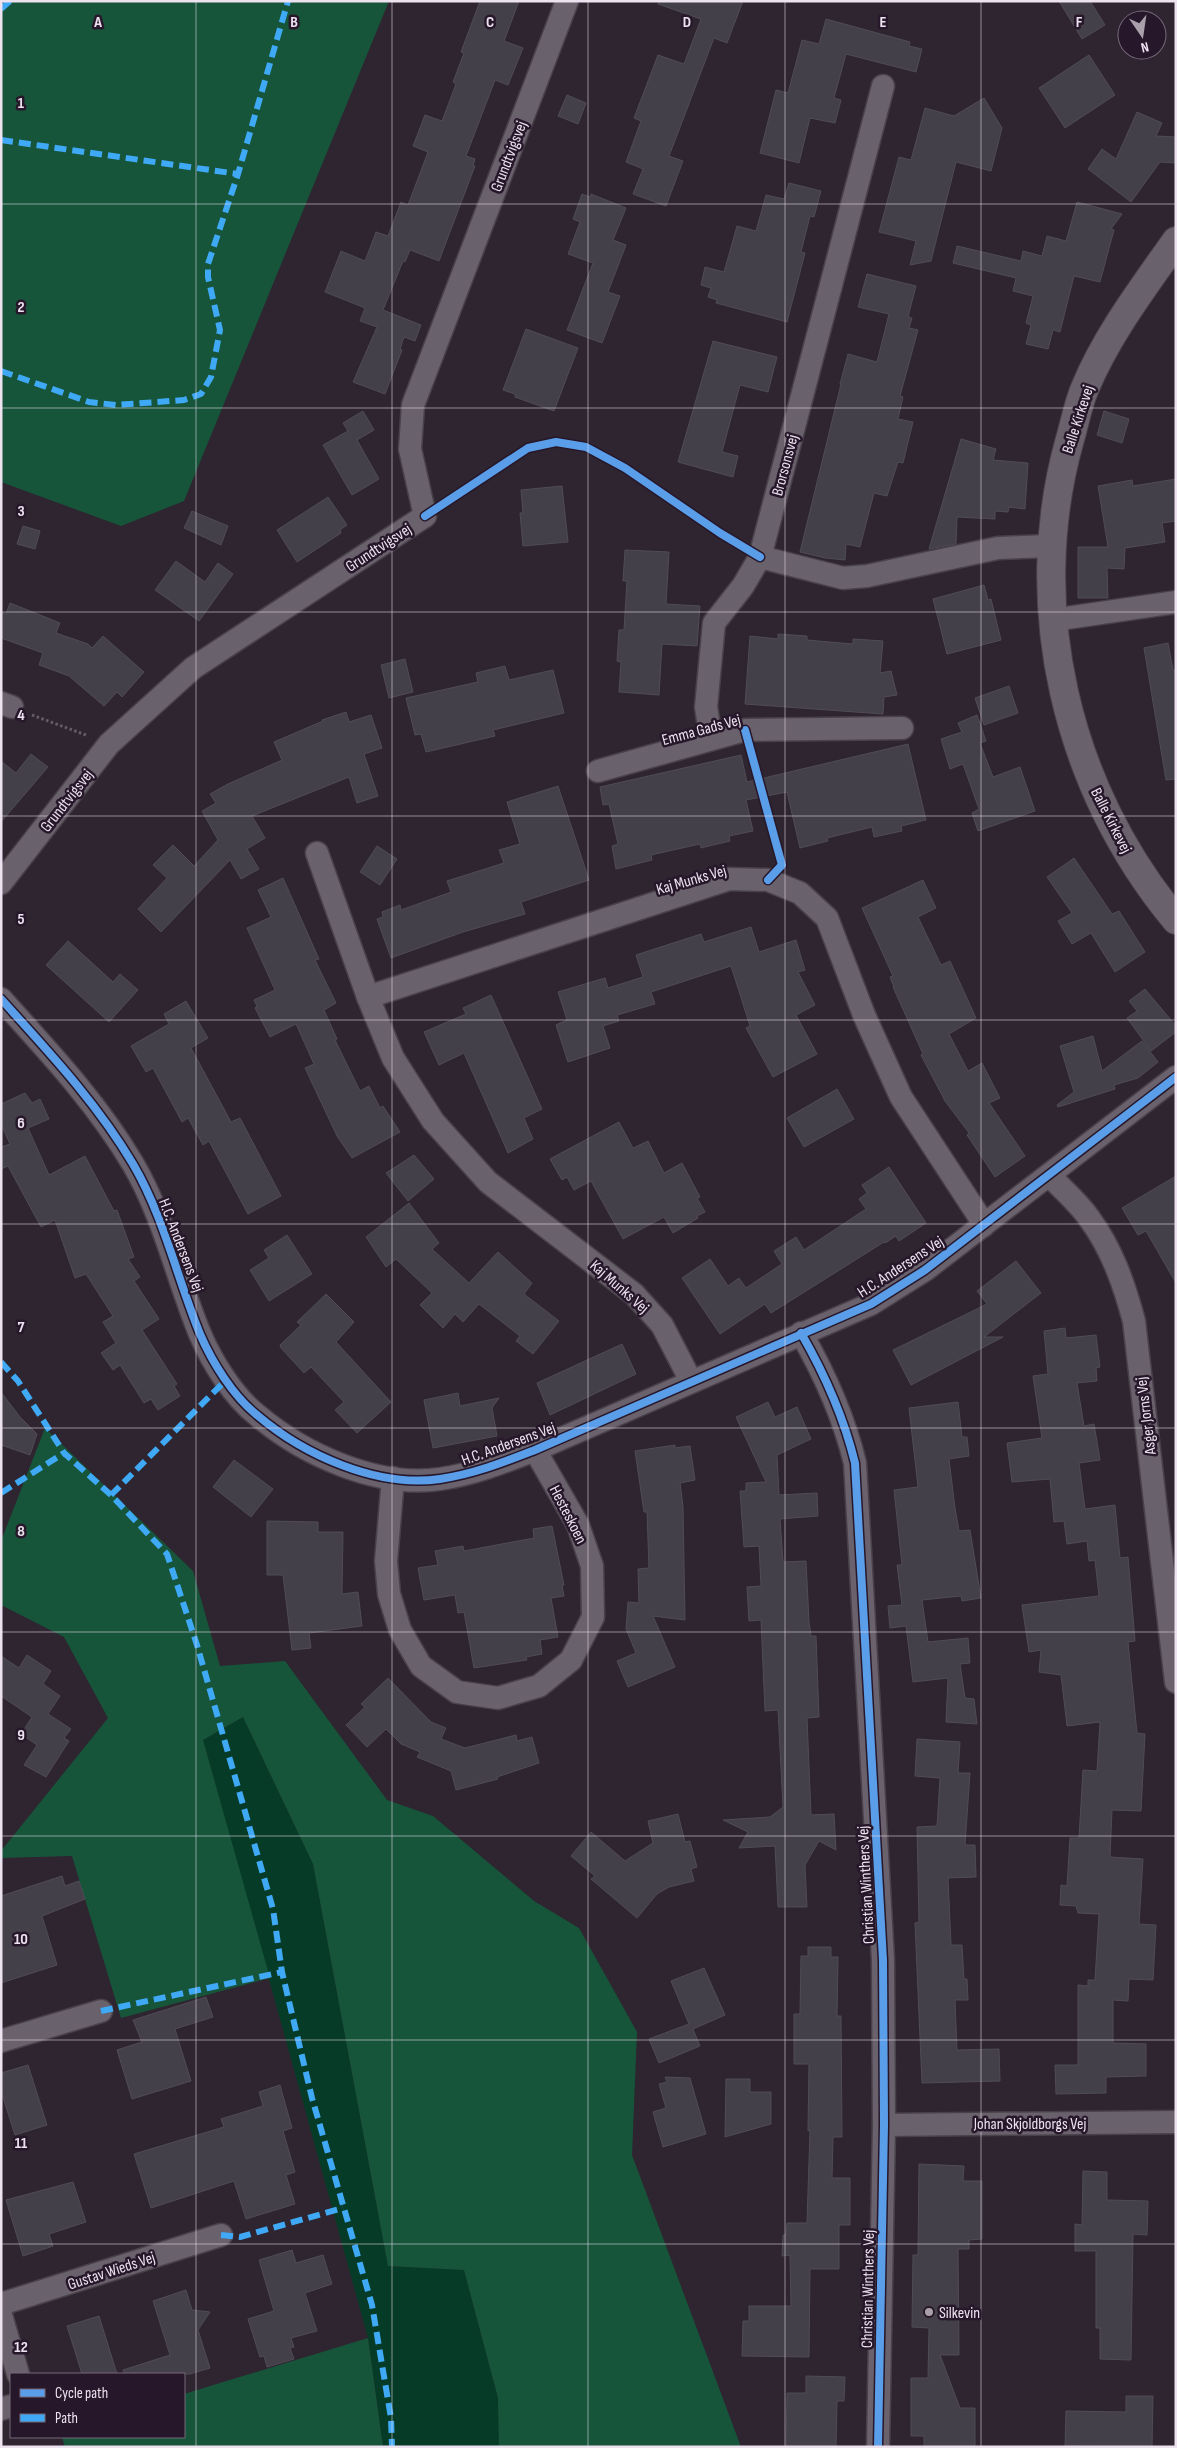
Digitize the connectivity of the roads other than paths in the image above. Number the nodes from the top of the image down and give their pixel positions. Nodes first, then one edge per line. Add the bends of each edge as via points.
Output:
1 (567, 1) edge
2 (883, 86) dead end
3 (1176, 241) edge
4 (1051, 546) junction
5 (760, 557) junction
6 (1176, 602) edge
7 (1053, 620) junction
8 (902, 728) dead end
9 (711, 739) junction
10 (598, 771) dead end
11 (317, 853) dead end
12 (1, 883) edge
13 (1176, 920) edge
14 (368, 996) junction
15 (1, 999) edge
16 (1176, 1077) edge
17 (1049, 1175) junction
18 (983, 1226) junction
19 (801, 1334) junction
20 (691, 1381) junction
21 (535, 1450) junction
22 (393, 1478) junction
23 (1176, 1682) edge
24 (101, 2011) dead end
25 (1, 2041) edge
26 (1176, 2122) edge
27 (884, 2125) junction
28 (221, 2235) dead end
29 (1, 2304) edge
30 (1, 2315) edge
31 (18, 2373) edge
32 (878, 2447) edge

1 - 12 street, Grundtvigsvej via 413,405 410,449 425,516 193,668 109,744
2 - 5 street, Brorsonsvej
3 - 4 street, Balle Kirkevej via 1121,319 1084,389 1061,471
4 - 5 street via 998,548 867,576 843,578
4 - 7 street, Balle Kirkevej
5 - 9 street, Emma Gads Vej via 714,624 706,706
6 - 7 street
7 - 13 street, Balle Kirkevej via 1062,686 1083,761 1114,829 1158,899
8 - 9 street, Emma Gads Vej via 745,730
9 - 10 street, Emma Gads Vej
11 - 14 street, Kaj Munks Vej
14 - 18 street, Kaj Munks Vej via 729,880 768,880 800,893 827,918 864,1015 901,1096
14 - 20 street, Kaj Munks Vej via 393,1058 432,1121 488,1182 634,1294 662,1325
15 - 22 street, H.C. Andersens Vej via 94,1106 133,1165 166,1235 201,1335 226,1380 256,1415 297,1444 341,1466
16 - 17 street, H.C. Andersens Vej
17 - 18 street, H.C. Andersens Vej
17 - 23 street, Asger Jorns Vej via 1089,1217 1112,1254 1134,1321
18 - 19 street, H.C. Andersens Vej via 925,1270 871,1304
19 - 20 street, H.C. Andersens Vej
19 - 27 street, Christian Winthers Vej via 847,1431 855,1463 883,1960
20 - 21 street, H.C. Andersens Vej
21 - 22 street, H.C. Andersens Vej via 479,1472 438,1480
21 - 22 street, Hesteskoen via 581,1533 592,1566 593,1617 571,1660 539,1686 498,1698 457,1692 421,1666 400,1630 390,1594 386,1560
24 - 25 street
26 - 27 street, Johan Skjoldborgs Vej
27 - 32 street, Christian Winthers Vej
28 - 29 street, Gustav Wieds Vej
30 - 31 street

